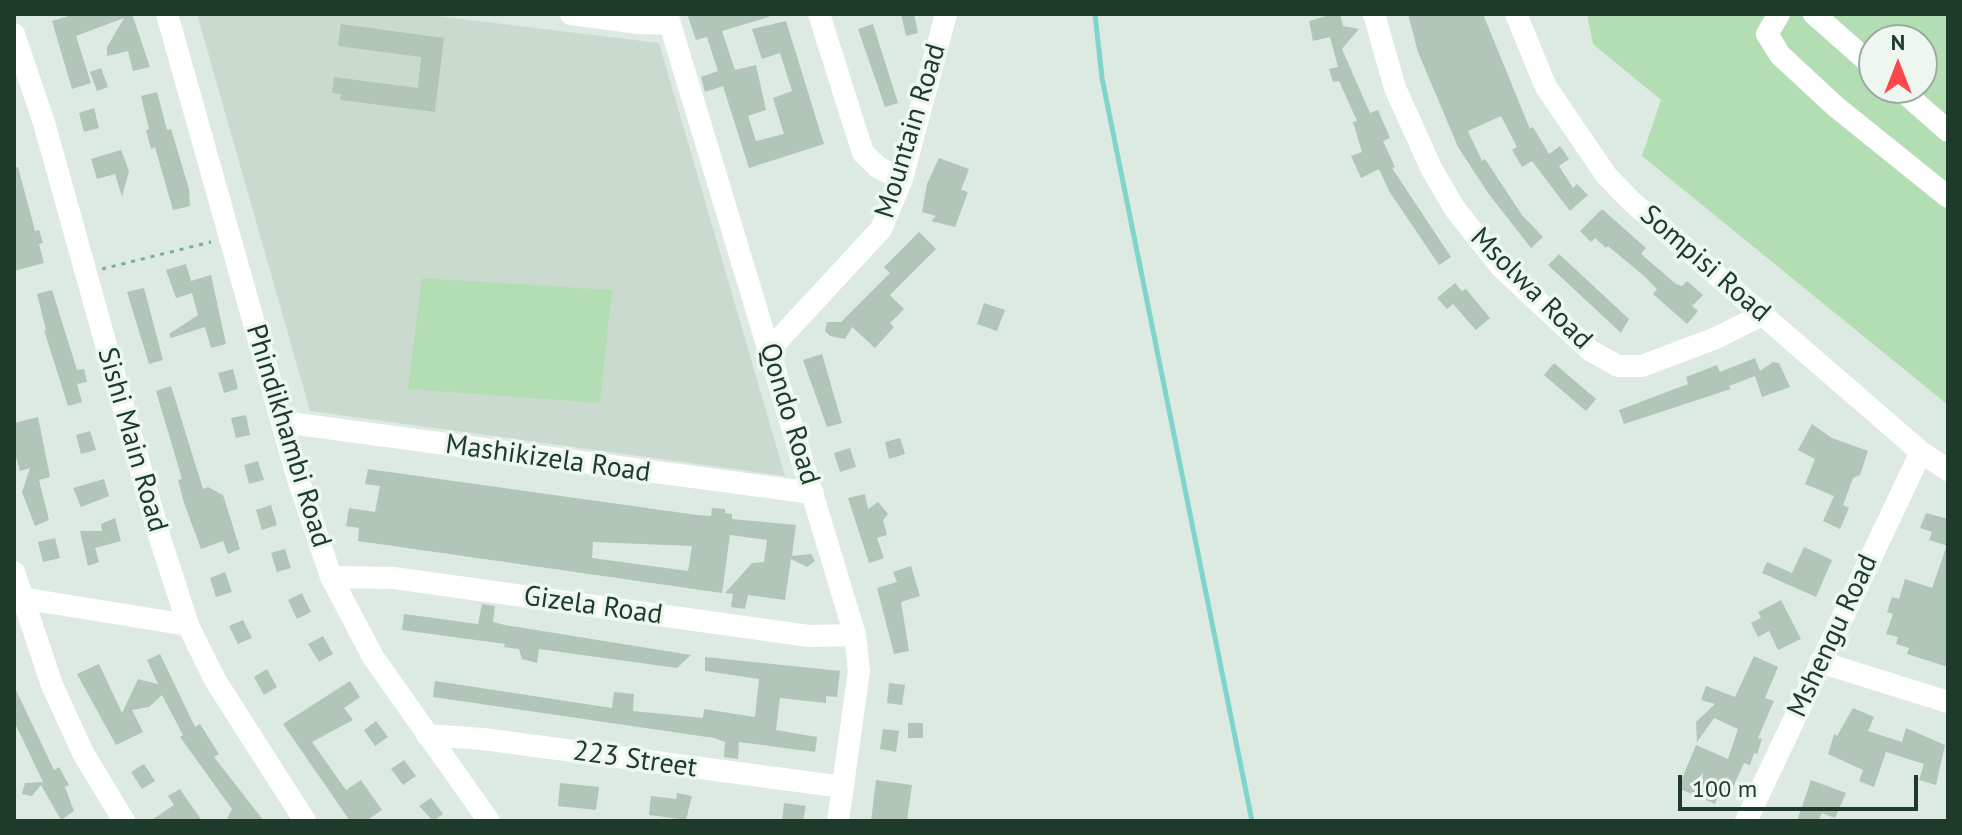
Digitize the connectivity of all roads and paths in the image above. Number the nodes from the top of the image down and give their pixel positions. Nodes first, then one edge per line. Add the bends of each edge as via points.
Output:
1 (167, 14) edge
2 (571, 14) edge
3 (819, 14) edge
4 (946, 14) edge
5 (1374, 14) edge
6 (1516, 14) edge
7 (1779, 14) edge
8 (1814, 14) edge
9 (668, 19) edge
10 (14, 34) edge
11 (1858, 53) edge
12 (1917, 104) edge
13 (1948, 131) edge
14 (902, 179) junction
15 (1948, 197) edge
16 (231, 237) junction
17 (85, 273) junction
18 (1764, 314) junction
19 (770, 349) junction
20 (282, 422) junction
21 (1921, 452) junction
22 (1948, 470) edge
23 (813, 493) junction
24 (14, 572) edge
25 (331, 577) junction
26 (21, 598) junction
27 (188, 625) junction
28 (855, 635) junction
29 (1820, 662) junction
30 (1948, 702) edge
31 (427, 735) junction
32 (843, 787) junction
33 (124, 821) edge
34 (305, 821) edge
35 (489, 821) edge
36 (838, 821) edge
37 (1746, 821) edge

1 - 16 street, Phindikhambi Road
2 - 9 street via 638,23
3 - 14 street via 863,153
4 - 14 street, Mountain Road
5 - 18 street, Msolwa Road via 1395,88 1455,209 1501,267 1591,351 1618,366 1642,366
6 - 18 street, Sompisi Road via 1546,87 1606,175
7 - 15 street via 1767,34 1780,55
8 - 11 street
9 - 19 street, Qondo Road
10 - 17 street, Sishi Main Road
12 - 13 street
14 - 19 street, Mountain Road via 869,246
16 - 17 path
16 - 20 street, Phindikhambi Road
17 - 27 street, Sishi Main Road
18 - 21 street, Sompisi Road
19 - 23 street, Qondo Road
20 - 23 street, Mashikizela Road
20 - 25 street, Phindikhambi Road
21 - 22 street, Sompisi Road
21 - 29 street, Mshengu Road
23 - 28 street, Qondo Road
24 - 26 street
25 - 28 street, Gizela Road via 394,578 818,637
25 - 31 street, Phindikhambi Road via 373,657
26 - 27 street
26 - 33 street via 83,753
27 - 34 street, Sishi Main Road via 252,742
28 - 32 street, Qondo Road via 859,671
29 - 30 street
29 - 37 street, Mshengu Road
31 - 32 street, 223 Street
31 - 35 street, Phindikhambi Road
32 - 36 street, Qondo Road

